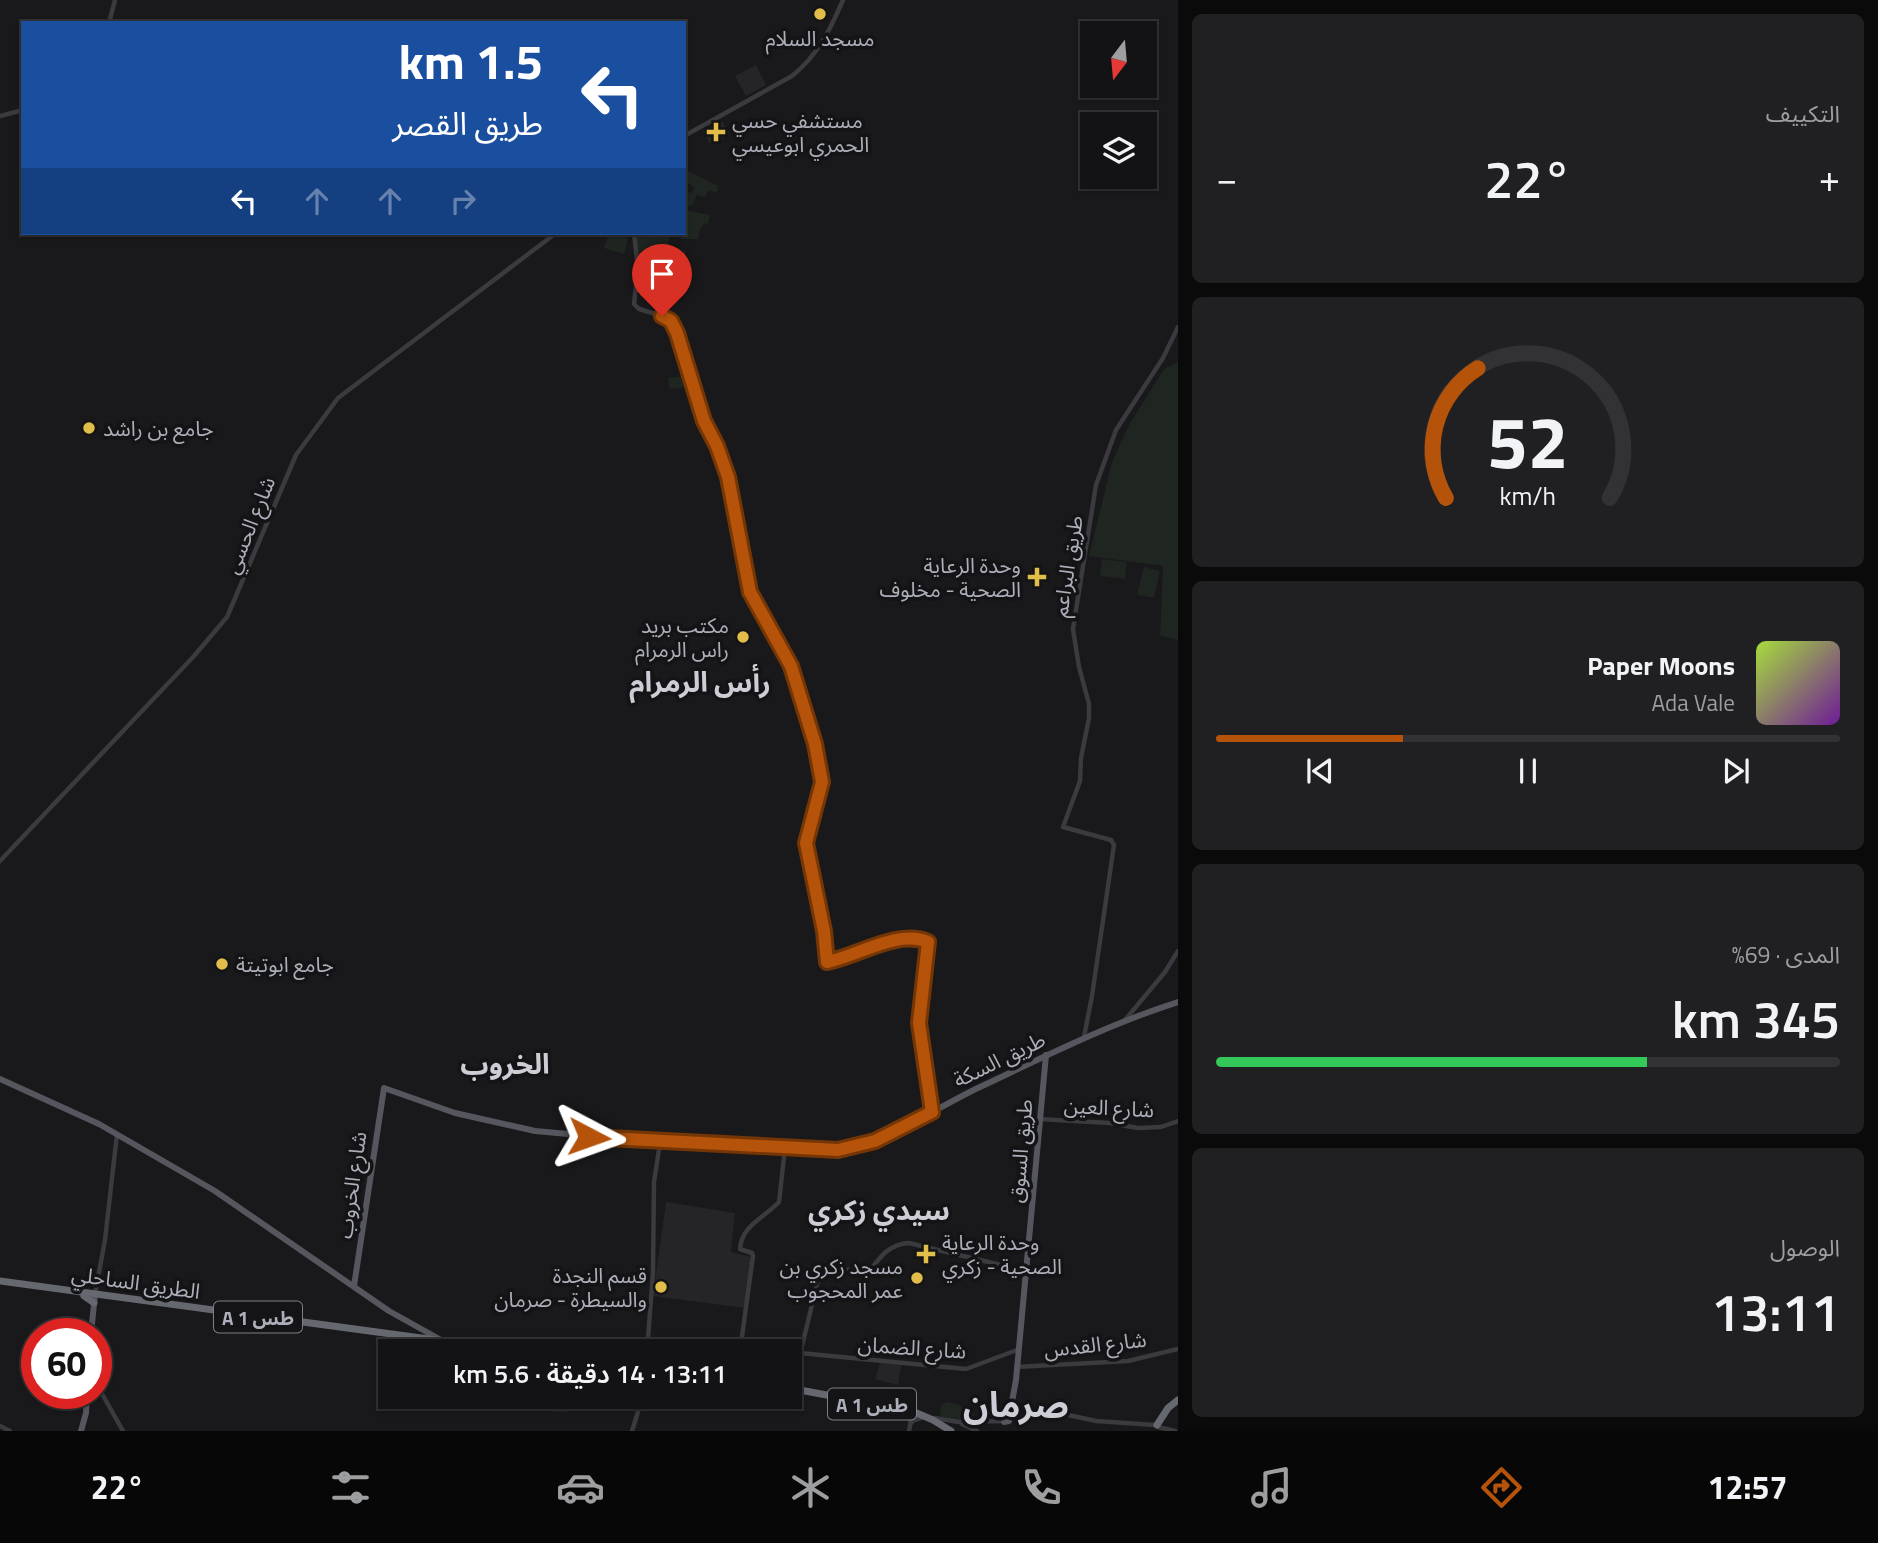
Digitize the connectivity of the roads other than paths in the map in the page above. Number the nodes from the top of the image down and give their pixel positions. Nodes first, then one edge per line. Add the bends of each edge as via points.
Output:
1 (115, 0) edge
2 (843, 0) edge
3 (110, 21) edge
4 (21, 111) edge
5 (0, 116) edge
6 (686, 135) edge
7 (554, 235) edge
8 (634, 235) edge
9 (528, 248) dead end
10 (535, 250) junction
11 (1178, 327) edge
12 (0, 862) edge
13 (1178, 951) edge
14 (1178, 1002) edge
15 (1124, 1021) junction
16 (1084, 1037) junction
17 (1044, 1056) junction
18 (0, 1079) edge
19 (383, 1088) joint
20 (932, 1112) junction
21 (1039, 1119) junction
22 (1178, 1121) edge
23 (120, 1137) junction
24 (658, 1144) junction
25 (785, 1149) junction
26 (1025, 1271) junction
27 (0, 1283) edge
28 (354, 1286) junction
29 (96, 1295) junction
30 (94, 1318) edge
31 (425, 1331) junction
32 (360, 1332) junction
33 (420, 1338) junction
34 (410, 1339) edge
35 (428, 1339) edge
36 (439, 1339) edge
37 (648, 1339) edge
38 (742, 1339) edge
39 (802, 1345) edge
40 (1178, 1349) edge
41 (1016, 1352) junction
42 (802, 1353) edge
43 (1016, 1367) junction
44 (802, 1392) edge
45 (831, 1398) junction
46 (1178, 1399) edge
47 (1011, 1408) junction
48 (84, 1409) edge
49 (111, 1409) edge
50 (639, 1409) edge
51 (909, 1415) junction
52 (1019, 1416) junction
53 (922, 1417) junction
54 (1005, 1420) junction
55 (959, 1422) junction
56 (911, 1424) junction
57 (0, 1426) edge
58 (1155, 1428) edge
59 (81, 1429) edge
60 (948, 1430) edge
61 (10, 1431) edge
62 (123, 1431) edge
63 (632, 1431) edge
64 (909, 1431) edge
65 (977, 1431) edge
66 (1003, 1431) edge
67 (1175, 1431) edge

1 - 3 street
2 - 6 street via 824,41 804,66
4 - 5 street
7 - 10 street, شارع الحسي
8 - 20 street via 638,269 634,304 666,317 677,333 704,421 728,477 750,592 791,666 815,744 822,782 806,843 827,962 897,940 928,942 919,1023
9 - 10 street
10 - 12 street, شارع الحسي via 338,398 296,455 227,617
11 - 16 street, طريق البراعم via 1103,461 1074,618 1073,638 1090,711 1080,781 1063,827 1110,839 1114,845
13 - 15 street
14 - 15 main road, طريق السكة
15 - 16 main road, طريق السكة
16 - 17 main road, طريق السكة
17 - 20 main road, طريق السكة
17 - 21 main road, طريق السوق
18 - 23 main road
19 - 24 main road, طريق السكة via 455,1114 503,1125
19 - 28 main road, شارع الخروب
20 - 25 main road, طريق السكة via 865,1144 838,1150
21 - 22 street, شارع العين via 1137,1128
21 - 26 main road, طريق السوق
23 - 28 main road via 215,1191
23 - 29 street
24 - 25 main road, طريق السكة
24 - 37 street
25 - 38 street via 779,1202 741,1241 740,1249 753,1256
26 - 39 street via 909,1244 886,1251 869,1272 821,1267
26 - 41 main road, طريق السوق
26 - 43 main road, طريق السوق
27 - 29 highway, الطريق الساحلي / A 1 طس
28 - 31 main road
29 - 30 main road
29 - 32 highway, الطريق الساحلي / A 1 طس
31 - 33 highway
31 - 36 main road
32 - 33 highway, الطريق الساحلي / A 1 طس
32 - 34 highway, الطريق الساحلي / A 1 طس
33 - 35 highway, الطريق الساحلي / A 1 طس
40 - 43 street, شارع القدس via 1128,1361
41 - 42 street, شارع الضمان via 966,1369
41 - 43 main road, طريق السوق
43 - 47 main road, طريق السوق
43 - 54 main road, طريق السوق
44 - 45 highway, A 1 طس
45 - 51 highway, A 1 طس
45 - 53 highway, A 1 طس via 899,1408
46 - 58 highway
47 - 52 main road
47 - 54 main road, طريق السوق
48 - 59 main road
49 - 62 street
50 - 63 street
51 - 53 highway, A 1 طس
51 - 56 street
52 - 54 street
52 - 58 street via 1073,1415
53 - 55 street
53 - 56 street
53 - 60 highway, A 1 طس
54 - 55 street
54 - 58 street via 1063,1415
54 - 66 main road, طريق السوق
55 - 60 street via 951,1423
55 - 65 street
56 - 64 street
57 - 61 street
58 - 67 street

